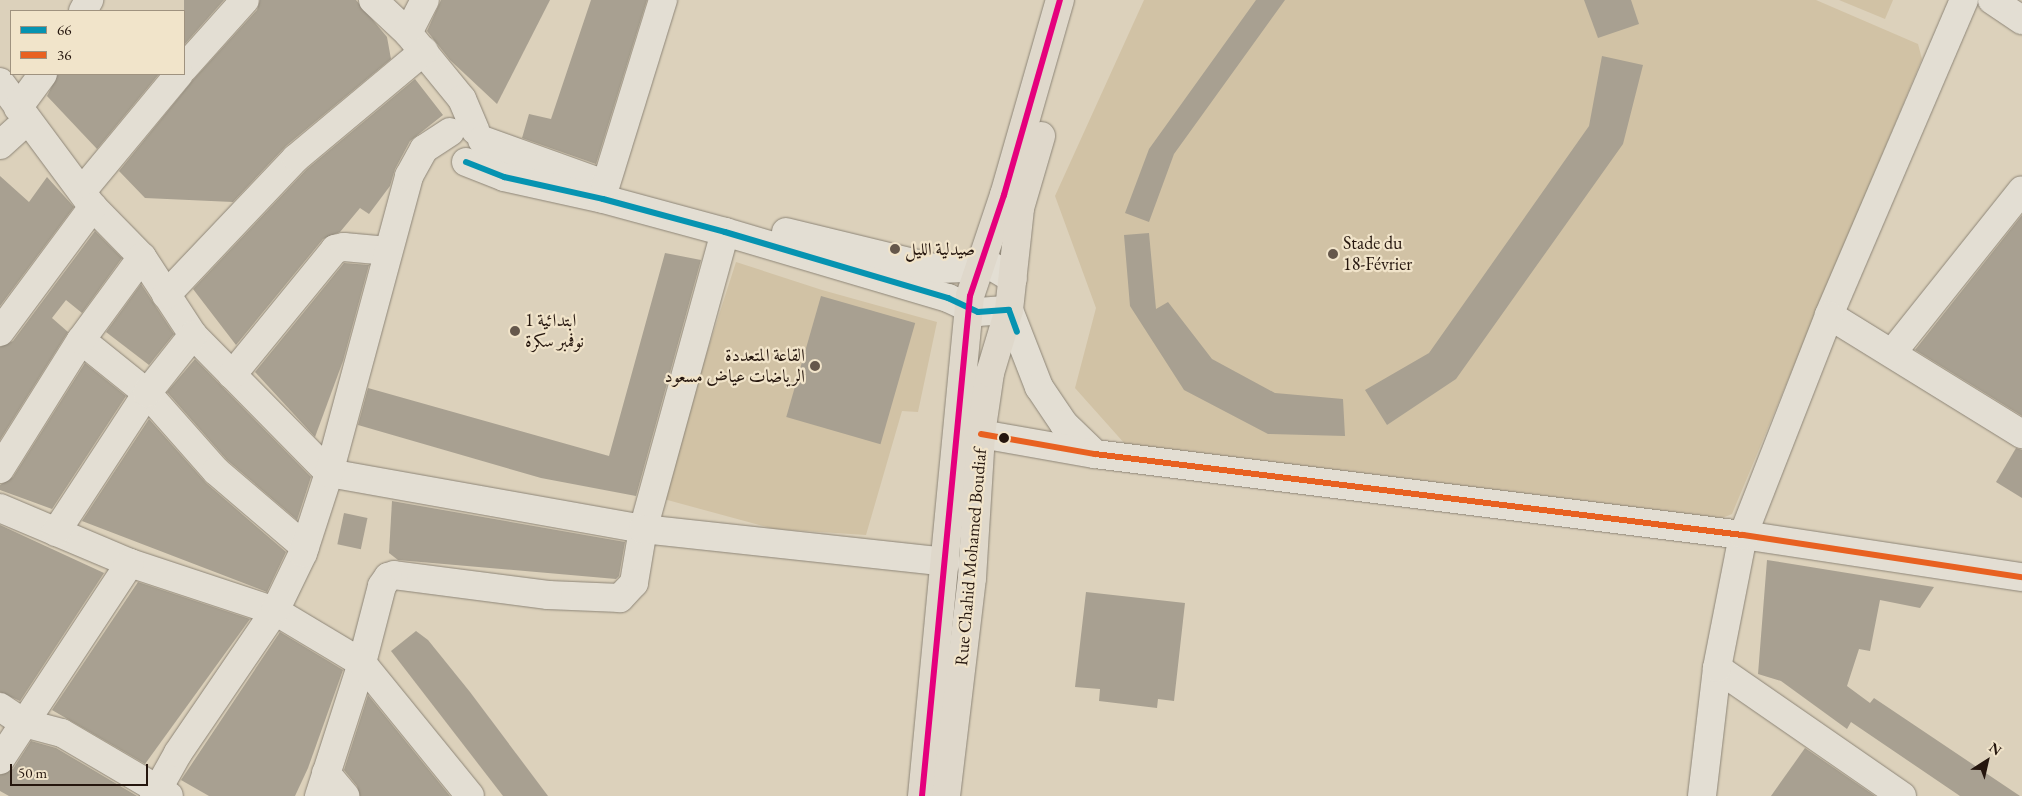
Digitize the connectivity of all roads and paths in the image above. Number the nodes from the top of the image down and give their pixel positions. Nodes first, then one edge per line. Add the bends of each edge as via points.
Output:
1 (245, 0) edge
2 (373, 0) edge
3 (425, 0) edge
4 (663, 0) edge
5 (1060, 0) edge
6 (1080, 0) edge
7 (1964, 0) edge
8 (1992, 0) edge
9 (2022, 20) edge
10 (416, 42) junction
11 (185, 67) edge
12 (42, 75) edge
13 (178, 75) edge
14 (0, 82) edge
15 (22, 115) junction
16 (463, 141) junction
17 (0, 145) edge
18 (606, 184) junction
19 (2022, 190) edge
20 (88, 199) junction
21 (725, 232) junction
22 (388, 251) junction
23 (142, 257) junction
24 (978, 266) junction
25 (1013, 278) junction
26 (166, 296) junction
27 (968, 308) junction
28 (1009, 310) junction
29 (1829, 315) junction
30 (0, 332) edge
31 (193, 335) junction
32 (81, 340) junction
33 (1892, 353) junction
34 (232, 375) junction
35 (147, 393) junction
36 (981, 434) junction
37 (2022, 434) edge
38 (1095, 454) junction
39 (0, 469) edge
40 (329, 473) junction
41 (0, 508) edge
42 (643, 529) junction
43 (56, 532) junction
44 (1743, 535) junction
45 (305, 547) junction
46 (946, 562) junction
47 (130, 563) junction
48 (2022, 577) edge
49 (275, 611) junction
50 (362, 663) junction
51 (1717, 668) junction
52 (0, 707) edge
53 (24, 723) junction
54 (0, 760) edge
55 (323, 784) edge
56 (160, 794) edge
57 (345, 796) edge
58 (470, 796) edge
59 (922, 796) edge
60 (946, 796) edge
61 (1702, 796) edge
62 (1902, 796) edge

1 - 11 street
2 - 10 street
3 - 10 street
4 - 18 street
5 - 24 main road, Rue Chahid Mohamed Boudiaf via 1004,196
6 - 25 main road, Rue Chahid Mohamed Boudiaf via 1020,208
7 - 29 street
8 - 9 street
10 - 16 street via 466,104
10 - 26 street via 296,158
12 - 15 street
13 - 20 street
14 - 15 street
15 - 17 street
15 - 20 street
16 - 18 street
16 - 21 street via 504,177 603,199
16 - 22 street via 424,149 409,176
18 - 24 street via 938,269
19 - 33 street
20 - 23 street
20 - 30 street
21 - 27 street via 948,298
21 - 42 street
22 - 34 street via 335,249
22 - 40 street
23 - 26 street
23 - 32 street
24 - 25 street via 993,267
24 - 27 main road, Rue Chahid Mohamed Boudiaf
25 - 28 main road, Rue Chahid Mohamed Boudiaf
26 - 31 street
27 - 28 street via 985,313
27 - 46 main road, Rue Chahid Mohamed Boudiaf
28 - 36 main road, Rue Chahid Mohamed Boudiaf via 992,366
28 - 38 street via 1043,394 1064,424
29 - 33 street
29 - 44 street
31 - 34 street
31 - 35 street
32 - 35 street
32 - 39 street
33 - 37 street
34 - 40 street
35 - 43 street
35 - 45 street via 216,471
36 - 38 street
36 - 60 main road, Rue Chahid Mohamed Boudiaf via 973,568
38 - 44 street
40 - 42 street
40 - 45 street
41 - 43 street
42 - 46 street
42 - 50 street via 634,583 620,598 548,595 391,576 382,586
43 - 47 street
44 - 48 street
44 - 51 street
45 - 49 street
46 - 59 main road, Rue Chahid Mohamed Boudiaf
47 - 49 street
47 - 53 street
49 - 50 street
49 - 56 street via 178,753
50 - 55 street
50 - 58 street
51 - 61 street
51 - 62 street
52 - 53 street
53 - 54 street
53 - 56 street via 62,733
55 - 57 street

